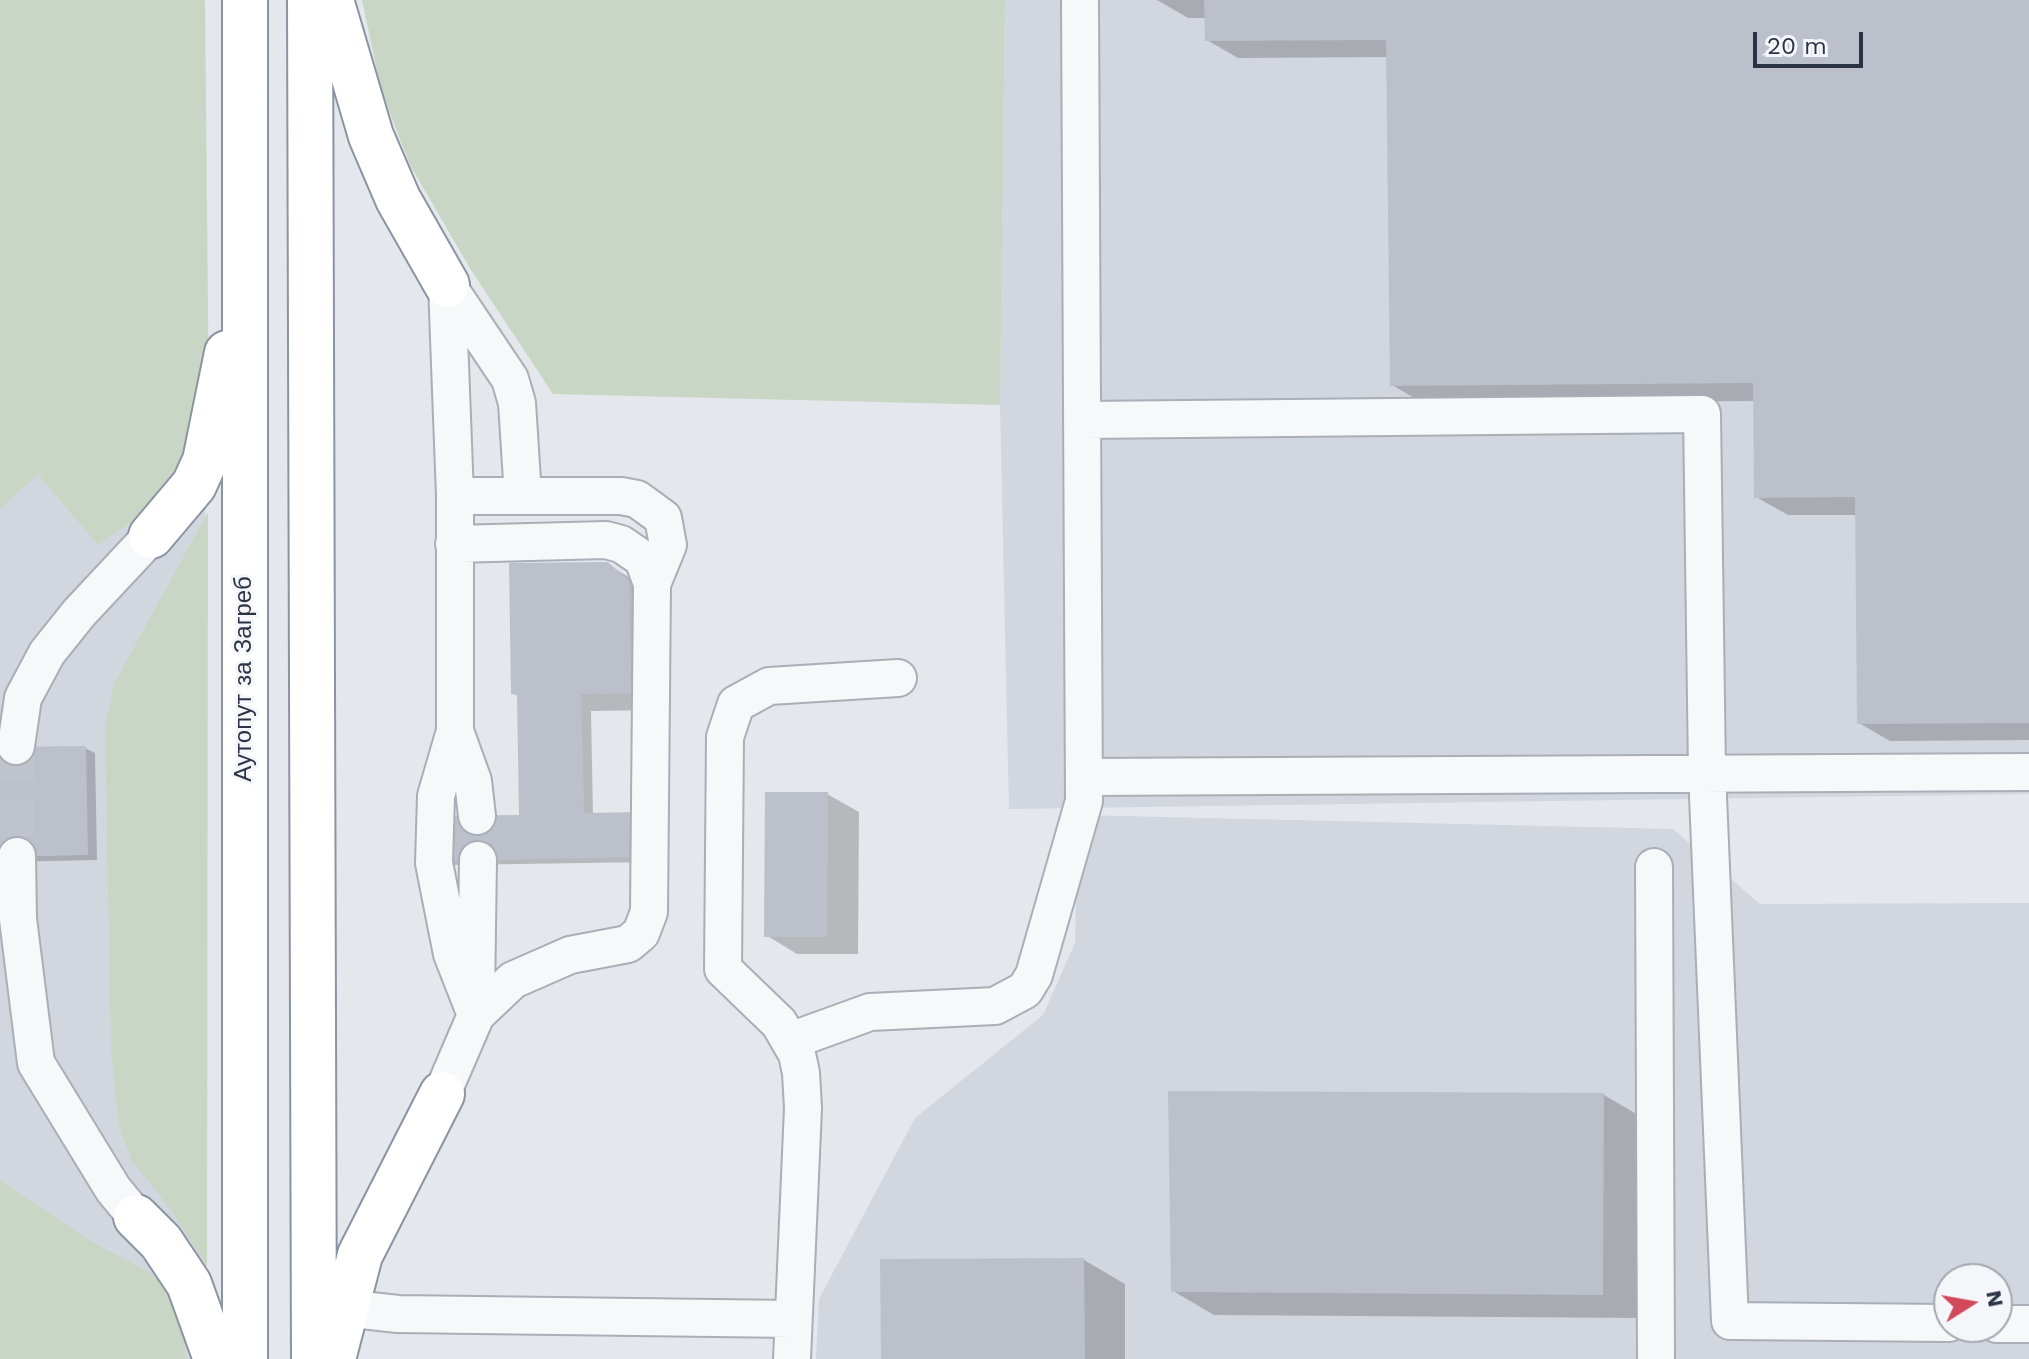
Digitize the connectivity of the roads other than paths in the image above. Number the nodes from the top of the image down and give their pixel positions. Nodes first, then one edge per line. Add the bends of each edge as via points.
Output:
1 (245, 0) edge
2 (310, 0) edge
3 (331, 0) edge
4 (1080, 0) edge
5 (247, 281) junction
6 (447, 285) junction
7 (1082, 420) junction
8 (455, 496) junction
9 (523, 496) junction
10 (151, 536) joint
11 (454, 544) junction
12 (652, 584) junction
13 (898, 678) dead end
14 (455, 731) junction
15 (16, 746) tunnel mouth
16 (1707, 772) junction
17 (2029, 772) edge
18 (1084, 777) junction
19 (477, 816) dead end
20 (17, 856) tunnel mouth
21 (478, 860) dead end
22 (1654, 867) dead end
23 (476, 1015) junction
24 (790, 1041) junction
25 (442, 1094) joint
26 (136, 1217) joint
27 (344, 1308) junction
28 (793, 1319) junction
29 (1933, 1323) edge
30 (216, 1359) edge
31 (245, 1359) edge
32 (314, 1359) edge
33 (333, 1359) edge
34 (792, 1359) edge
35 (1656, 1359) edge

1 - 5 highway, Аутопут за Загреб
2 - 32 highway
3 - 6 highway via 371,136 398,199
4 - 7 lane
5 - 10 highway via 219,382 205,461 194,485
5 - 31 highway, Аутопут за Загреб
6 - 8 lane
6 - 9 lane via 510,379 517,403
7 - 16 lane via 1702,414
7 - 18 lane
8 - 9 lane
8 - 11 lane
9 - 12 lane via 621,496 650,507 663,518 667,537
10 - 15 lane via 47,653 23,698
11 - 12 lane via 606,540 643,559
11 - 14 lane
12 - 23 lane via 649,912 641,933 628,944 539,967 513,980
13 - 24 lane via 769,686 736,704 729,716 721,956 727,974 768,1009
14 - 19 lane via 473,781
14 - 23 lane via 436,796 434,863 452,954
16 - 17 lane
16 - 18 lane
16 - 29 lane via 1730,1321
18 - 24 lane via 1084,801 1034,975 1025,990 995,1006 870,1012
20 - 26 lane via 18,919 36,1063 80,1139
21 - 23 lane
22 - 35 lane
23 - 25 lane
24 - 28 lane via 801,1073 803,1108
25 - 27 highway via 378,1214
26 - 30 highway via 161,1242 189,1284
27 - 28 lane via 398,1314
27 - 33 highway
28 - 34 lane

